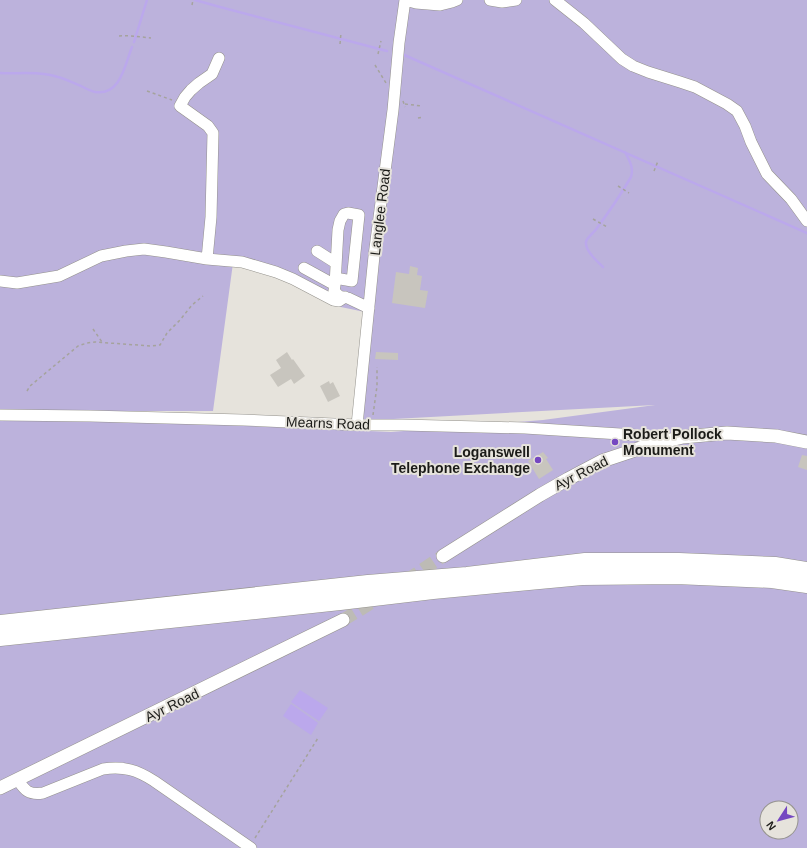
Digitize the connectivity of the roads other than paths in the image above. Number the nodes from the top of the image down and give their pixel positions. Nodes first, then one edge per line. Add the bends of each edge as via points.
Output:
1 (405, 0) edge
2 (457, 0) edge
3 (490, 0) edge
4 (516, 0) edge
5 (555, 0) edge
6 (219, 58) dead end
7 (807, 221) edge
8 (317, 251) dead end
9 (207, 259) junction
10 (336, 263) junction
11 (304, 268) dead end
12 (0, 280) edge
13 (335, 282) junction
14 (344, 297) junction
15 (369, 308) junction
16 (0, 415) edge
17 (357, 424) junction
18 (807, 442) edge
19 (653, 444) junction
20 (443, 556) tunnel mouth
21 (807, 570) edge
22 (807, 585) edge
23 (344, 620) tunnel mouth
24 (0, 623) edge
25 (0, 638) edge
26 (18, 780) junction
27 (0, 788) edge
28 (250, 848) edge

1 - 2 street via 440,5
1 - 15 street, Langlee Road
3 - 4 street
5 - 7 street via 633,66 695,88 737,111 767,174 791,199
6 - 9 street via 212,74 191,90 180,106 208,126 213,133
8 - 10 street
9 - 12 street via 159,251 126,251 101,256 59,276 18,283
9 - 14 street via 242,262 293,279 333,300 340,301
10 - 13 street
10 - 13 street via 334,237 340,222 344,214 359,215 352,281
11 - 13 street
13 - 14 street via 334,291
14 - 15 street
15 - 17 street, Langlee Road
16 - 17 street, Mearns Road
17 - 19 street, Mearns Road via 525,428 636,435
18 - 19 main road, Ayr Road via 776,436 727,433 683,437
19 - 20 main road, Ayr Road via 602,461 568,479
21 - 24 highway via 775,565 679,561 585,561
22 - 25 highway via 772,580 676,576 582,578 433,591
23 - 26 main road, Ayr Road
26 - 27 main road, Ayr Road
26 - 28 street via 26,790 35,794 60,787 103,769 130,769 154,781

